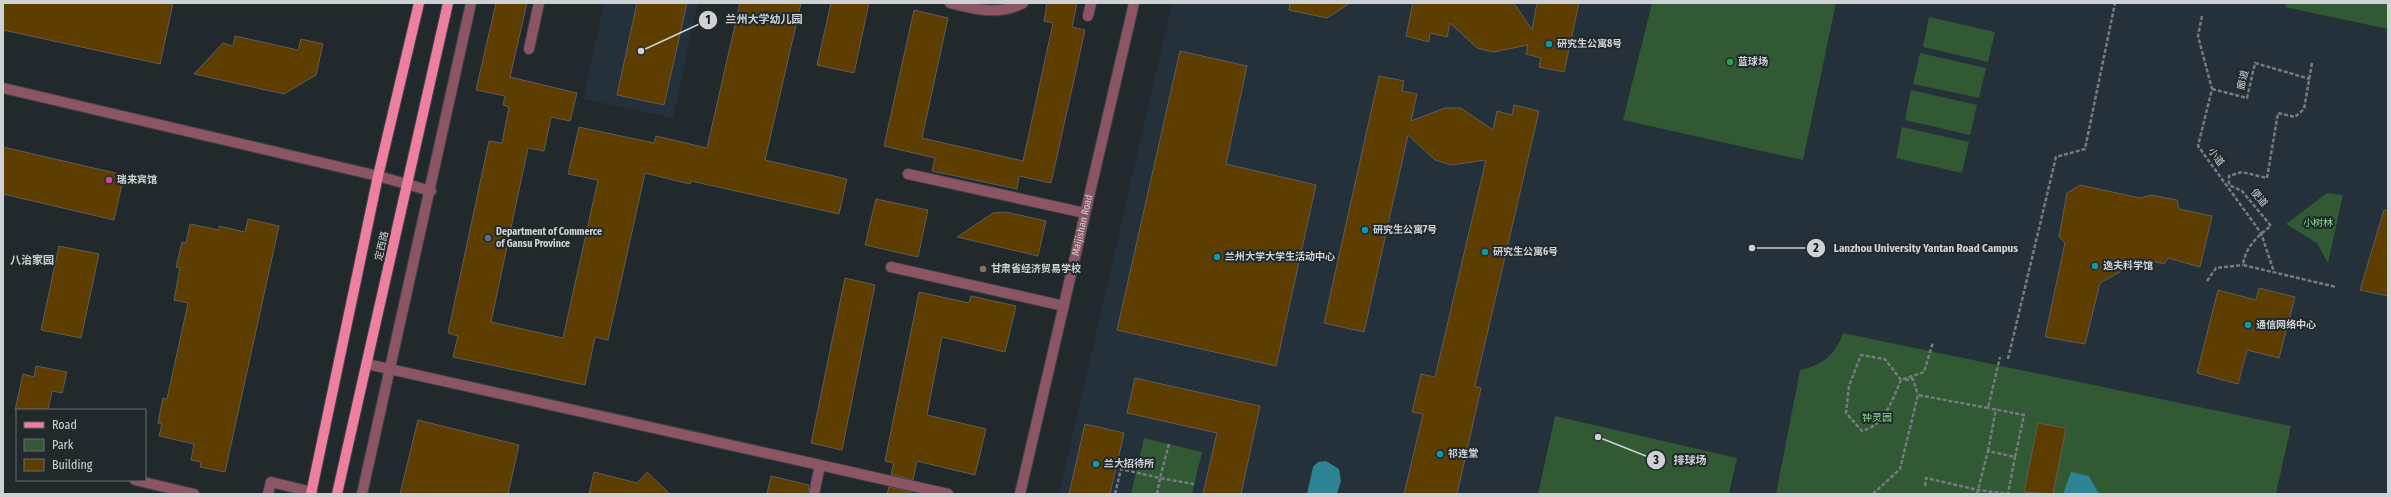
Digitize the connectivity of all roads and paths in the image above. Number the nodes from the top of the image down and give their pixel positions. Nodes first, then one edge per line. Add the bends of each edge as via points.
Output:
1 (419, 3) edge
2 (448, 3) edge
3 (471, 3) edge
4 (539, 3) edge
5 (950, 3) edge
6 (1023, 3) edge
7 (1091, 3) edge
8 (1134, 3) edge
9 (2114, 3) edge
10 (1088, 16) dead end
11 (2202, 16) dead end
12 (529, 49) dead end
13 (2312, 63) dead end
14 (2310, 79) junction
15 (3, 88) edge
16 (2212, 89) junction
17 (908, 174) dead end
18 (378, 176) junction
19 (408, 185) junction
20 (431, 191) junction
21 (1085, 213) junction
22 (2261, 233) junction
23 (2243, 265) junction
24 (891, 267) dead end
25 (2274, 272) junction
26 (2207, 281) dead end
27 (2336, 287) dead end
28 (1064, 306) junction
29 (1933, 342) dead end
30 (2000, 357) dead end
31 (2008, 359) dead end
32 (367, 364) junction
33 (390, 370) junction
34 (1901, 380) junction
35 (1918, 394) junction
36 (1988, 408) junction
37 (1996, 410) junction
38 (1169, 444) dead end
39 (1988, 451) junction
40 (2015, 457) junction
41 (820, 465) junction
42 (1160, 478) junction
43 (139, 481) edge
44 (1194, 484) dead end
45 (1925, 486) dead end
46 (1978, 492) edge
47 (311, 493) edge
48 (194, 494) edge
49 (268, 494) edge
50 (337, 494) edge
51 (362, 494) edge
52 (814, 494) edge
53 (948, 494) edge
54 (1020, 494) edge
55 (1114, 494) edge
56 (1157, 494) edge
57 (1873, 494) edge

1 - 18 main road, 定西路
2 - 19 main road, 定西路
3 - 20 street
4 - 12 street
5 - 6 street via 987,12 1013,9
7 - 10 street
8 - 21 street, Maijishan Road
9 - 31 path via 2085,149 2056,157
11 - 16 path, 小道 via 2198,36
13 - 14 path, 便道
14 - 16 path, 廊道 via 2255,63 2247,98
14 - 22 path, 便道 via 2304,109 2295,117 2278,113 2267,178 2242,172 2229,176 2229,185 2242,190 2271,226
15 - 18 street
16 - 22 path, 小道 via 2198,146
17 - 21 street
18 - 19 street
18 - 47 main road, 定西路
19 - 20 street
19 - 32 main road, 定西路
20 - 33 street
21 - 28 street, Maijishan Road
22 - 23 path, 便道 via 2244,254
22 - 25 path, 小道
23 - 25 path
23 - 26 path via 2216,268
24 - 28 street
25 - 27 path
28 - 54 street, Maijishan Road
29 - 34 path via 1924,372
30 - 36 path
32 - 33 street
32 - 50 main road, 定西路
33 - 41 street
33 - 51 street
34 - 34 path via 1889,361 1861,355 1849,386 1846,413 1862,431 1873,428 1884,415
34 - 35 path via 1913,379
35 - 36 path
35 - 57 path via 1900,469
36 - 37 path
37 - 39 path
37 - 40 path via 2024,415
38 - 42 path
39 - 40 path
39 - 46 path
40 - 46 path via 2008,494
41 - 52 street
41 - 53 street
42 - 44 path
42 - 55 path via 1121,469
42 - 56 path
43 - 48 street
45 - 46 path via 1926,478
47 - 49 street via 270,482

